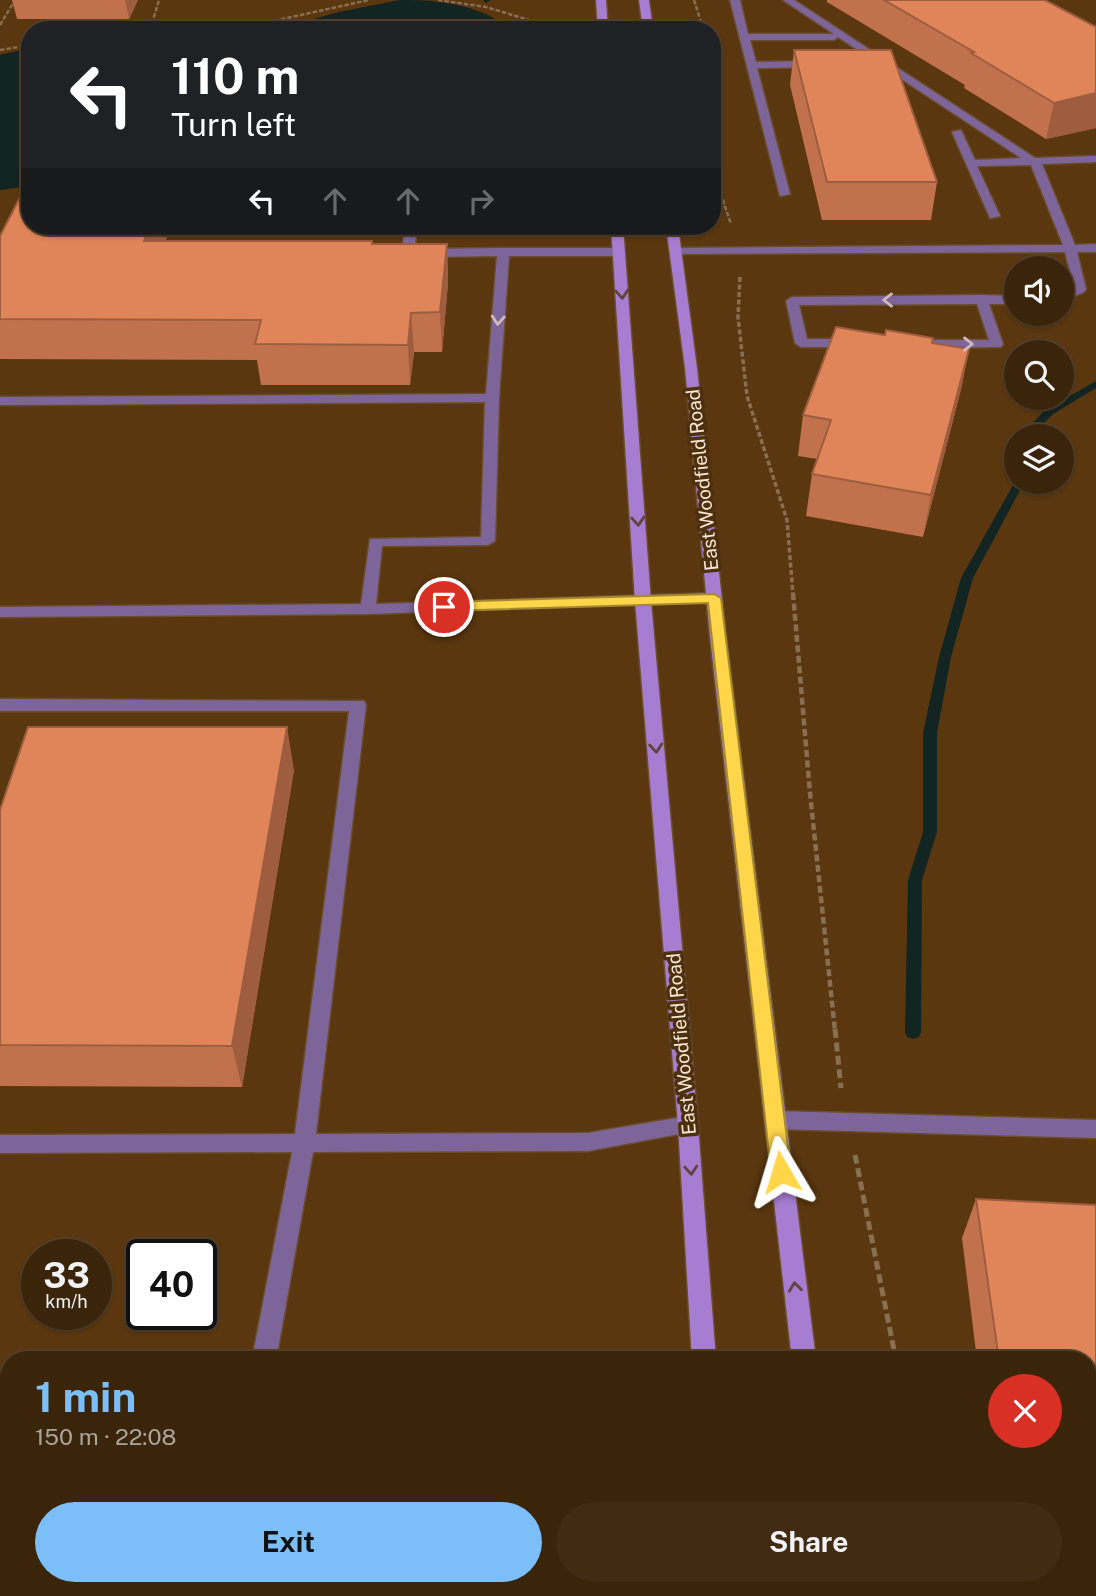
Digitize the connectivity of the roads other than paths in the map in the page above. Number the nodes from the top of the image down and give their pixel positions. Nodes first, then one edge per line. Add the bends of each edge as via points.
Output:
1 (601, 0) edge
2 (644, 0) edge
3 (734, 0) edge
4 (789, 0) edge
5 (602, 21) edge
6 (647, 21) edge
7 (744, 37) junction
8 (834, 37) dead end
9 (832, 64) edge
10 (751, 65) junction
11 (957, 132) dead end
12 (1096, 159) edge
13 (971, 163) junction
14 (1036, 163) junction
15 (784, 194) dead end
16 (994, 216) dead end
17 (410, 235) edge
18 (618, 235) edge
19 (673, 235) edge
20 (1070, 247) junction
21 (1096, 248) edge
22 (503, 252) junction
23 (619, 252) junction
24 (676, 252) junction
25 (395, 253) edge
26 (408, 253) junction
27 (1072, 256) edge
28 (1074, 264) edge
29 (1074, 292) edge
30 (981, 299) junction
31 (1004, 300) edge
32 (869, 344) edge
33 (896, 344) edge
34 (492, 398) junction
35 (0, 401) edge
36 (714, 598) junction
37 (643, 601) junction
38 (368, 609) junction
39 (0, 612) edge
40 (0, 705) edge
41 (775, 1120) junction
42 (688, 1125) junction
43 (1096, 1129) edge
44 (304, 1143) junction
45 (0, 1144) edge
46 (266, 1351) edge
47 (703, 1351) edge
48 (803, 1351) edge

1 - 5 street
2 - 6 street
3 - 7 lane
4 - 14 lane
7 - 8 lane
7 - 10 lane
9 - 10 lane
10 - 15 lane
11 - 13 lane
12 - 14 lane
13 - 14 lane
13 - 16 lane
14 - 20 lane
17 - 26 lane
18 - 23 street, East Woodfield Road
19 - 24 street, East Woodfield Road
20 - 21 lane
20 - 24 lane
20 - 27 lane
22 - 23 lane
22 - 26 lane
22 -> 34 lane
23 -> 37 street, East Woodfield Road
24 - 36 street, East Woodfield Road
25 - 26 lane
28 - 29 lane via 1080,289
30 - 31 lane
30 -> 32 lane via 792,301 801,343
33 -> 30 lane via 997,344
34 - 35 lane
34 - 38 lane via 488,541 375,542
36 - 37 lane
36 - 41 street, East Woodfield Road
37 - 38 lane
37 -> 42 street, East Woodfield Road
38 - 39 lane
40 - 44 lane via 358,705
41 - 43 lane
48 -> 41 street, East Woodfield Road
42 - 44 lane via 588,1142
42 -> 47 street, East Woodfield Road
44 - 45 lane
44 - 46 lane

